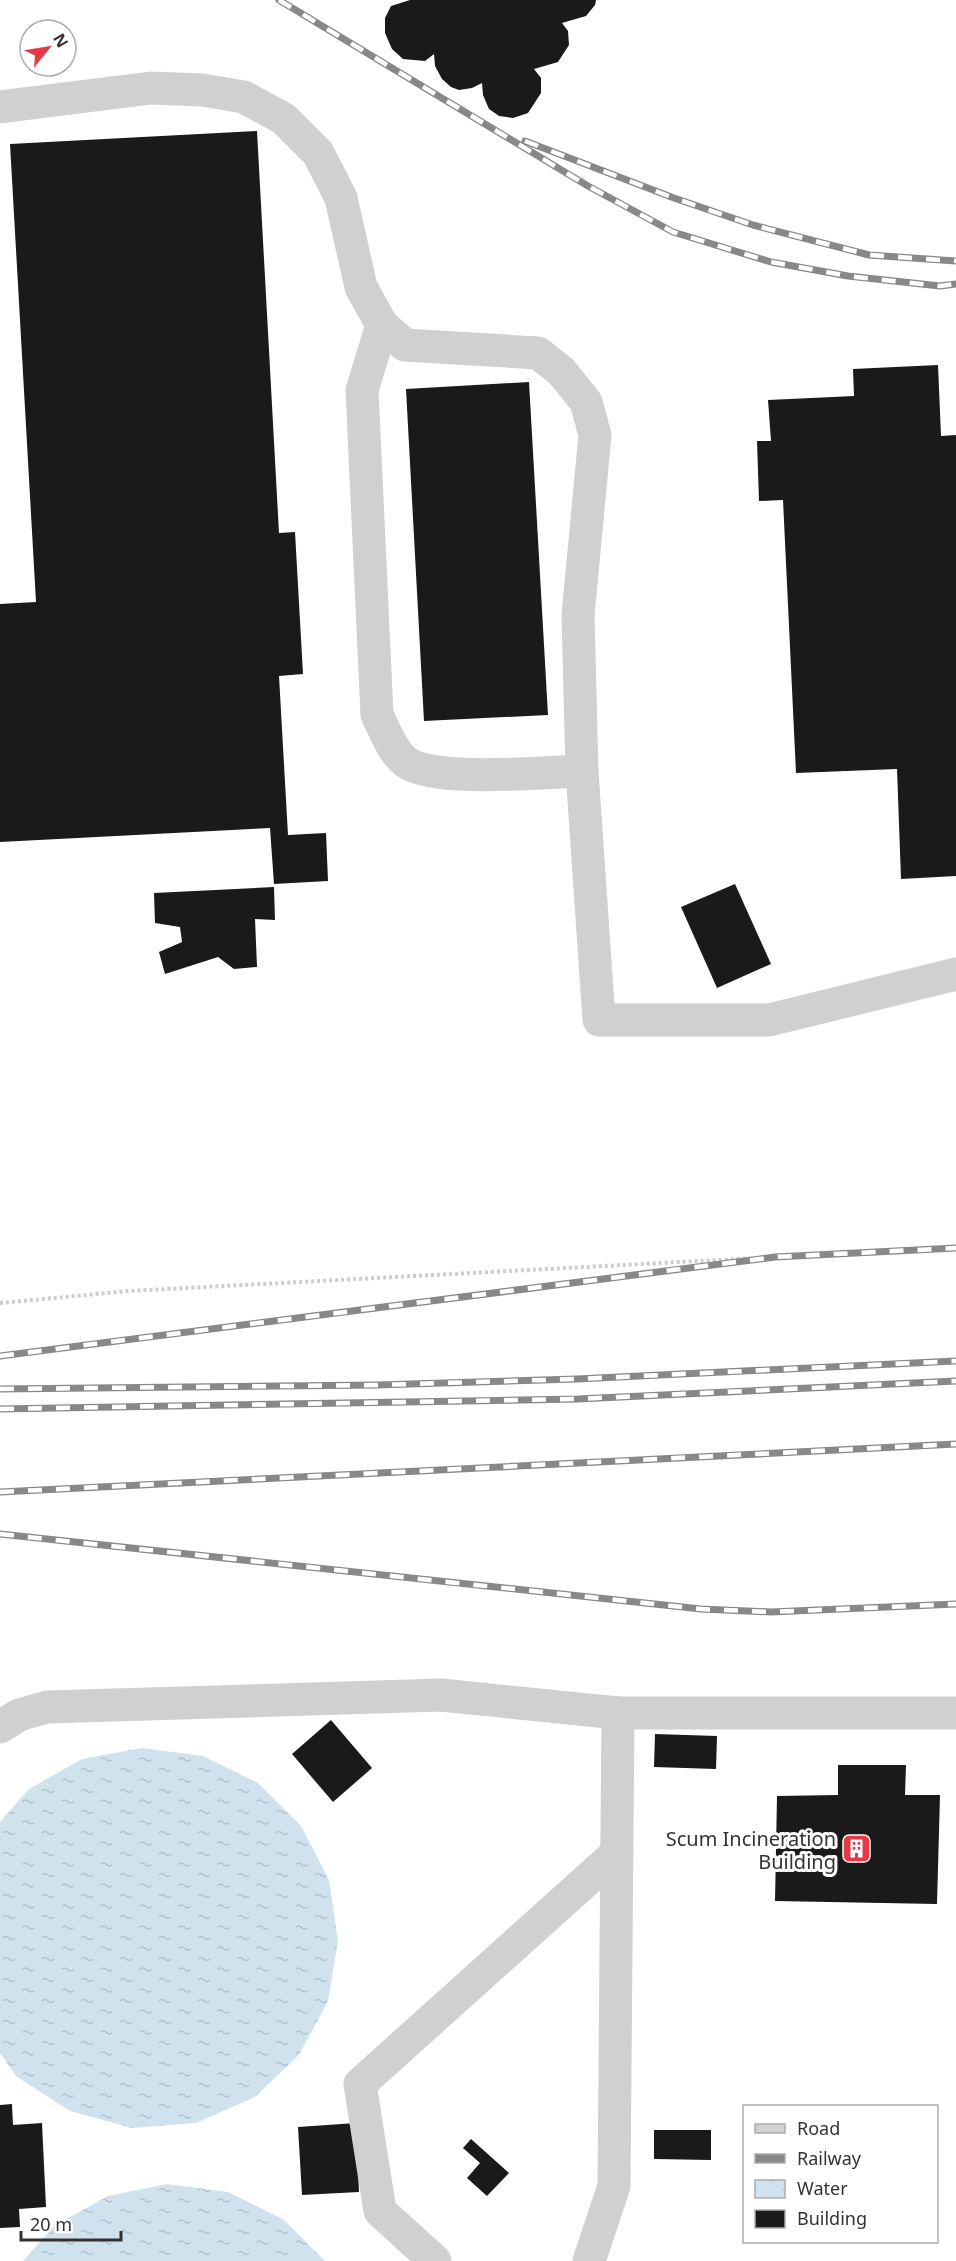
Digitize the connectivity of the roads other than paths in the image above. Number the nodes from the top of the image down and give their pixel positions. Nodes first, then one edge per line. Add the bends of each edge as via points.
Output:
1 (0, 107) edge
2 (381, 325) junction
3 (582, 771) junction
4 (956, 974) edge
5 (618, 1713) junction
6 (956, 1713) edge
7 (0, 1727) edge
8 (617, 1853) junction
9 (435, 2261) edge
10 (589, 2261) edge

1 - 2 lane via 151,88 202,90 244,97 284,119 318,153 341,198 361,287
2 - 3 lane via 405,345 538,352 561,371 586,402 595,435 578,615
2 - 3 lane via 362,390 377,715 398,752 415,767 450,773
3 - 4 lane via 599,1020 769,1020
5 - 6 lane
5 - 7 lane via 441,1695 46,1707 19,1715
5 - 8 lane
8 - 9 lane via 360,2084 380,2211
8 - 10 lane via 615,2186

